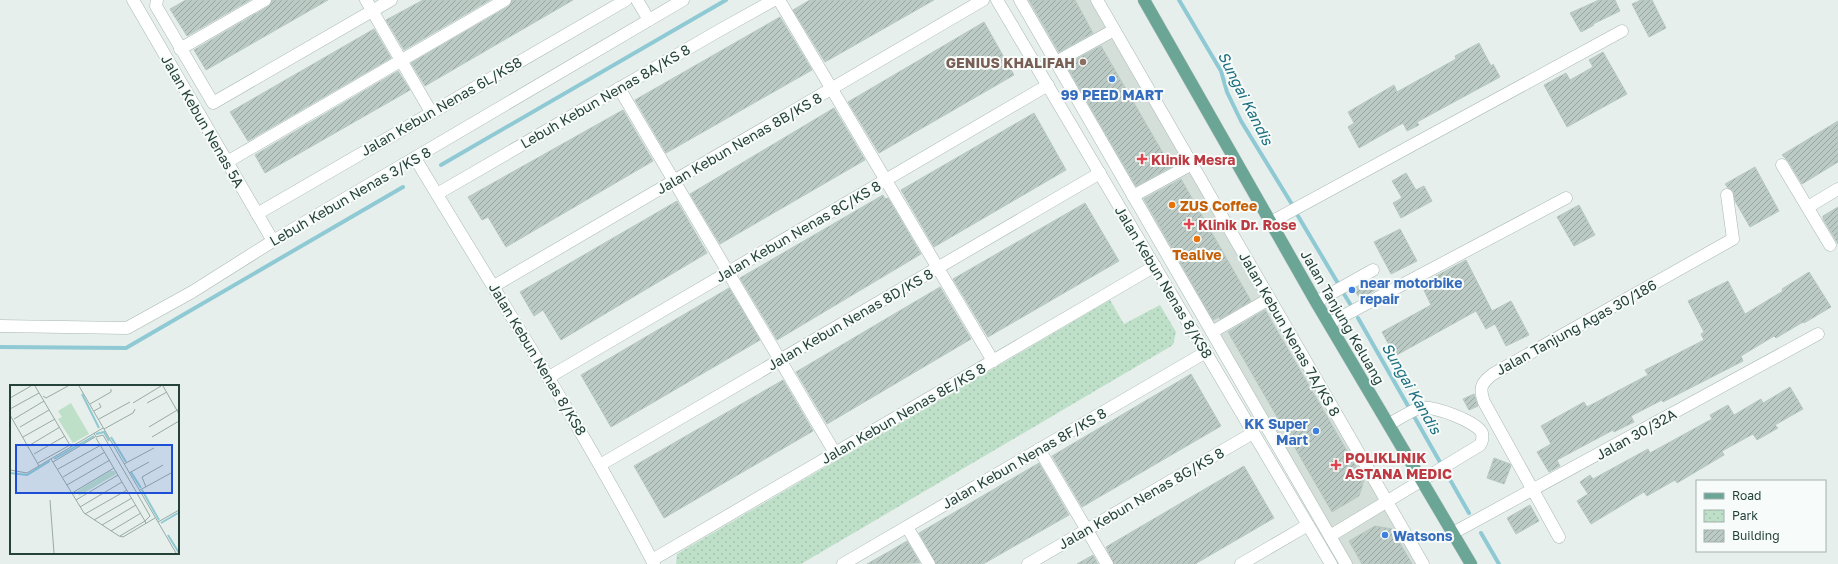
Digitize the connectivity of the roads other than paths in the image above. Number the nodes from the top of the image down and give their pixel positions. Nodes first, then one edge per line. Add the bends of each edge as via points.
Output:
1 (133, 0) edge
2 (157, 0) edge
3 (265, 0) edge
4 (391, 0) edge
5 (505, 0) edge
6 (626, 0) edge
7 (637, 0) edge
8 (683, 0) edge
9 (774, 0) edge
10 (779, 0) edge
11 (983, 0) edge
12 (997, 0) edge
13 (1020, 0) edge
14 (1096, 0) edge
15 (1144, 0) edge
16 (369, 5) edge
17 (649, 20) junction
18 (1114, 30) junction
19 (1622, 32) dead end
20 (180, 49) junction
21 (401, 60) junction
22 (1056, 62) junction
23 (1048, 85) junction
24 (619, 88) junction
25 (831, 89) junction
26 (431, 112) junction
27 (415, 158) junction
28 (227, 162) junction
29 (1192, 164) junction
30 (1782, 165) dead end
31 (1100, 173) junction
32 (885, 180) junction
33 (674, 181) junction
34 (1838, 189) edge
35 (437, 194) junction
36 (1727, 195) dead end
37 (1133, 196) junction
38 (1566, 198) dead end
39 (1808, 206) junction
40 (257, 214) junction
41 (1271, 222) junction
42 (273, 241) junction
43 (1830, 245) dead end
44 (1155, 266) junction
45 (937, 268) junction
46 (1373, 270) dead end
47 (728, 272) junction
48 (494, 286) junction
49 (1269, 299) junction
50 (1316, 302) junction
51 (1330, 323) junction
52 (0, 326) edge
53 (1212, 332) junction
54 (1818, 334) dead end
55 (1206, 352) junction
56 (780, 360) junction
57 (993, 361) junction
58 (549, 377) junction
59 (1389, 424) junction
60 (1253, 432) junction
61 (1039, 449) junction
62 (835, 453) junction
63 (600, 465) junction
64 (1423, 481) junction
65 (1533, 490) junction
66 (1388, 502) junction
67 (1308, 525) junction
68 (907, 527) junction
69 (1087, 530) junction
70 (1453, 533) junction
71 (1330, 536) junction
72 (1559, 537) dead end
73 (653, 562) edge
74 (843, 564) edge
75 (929, 564) edge
76 (1028, 564) edge
77 (1107, 564) edge
78 (1241, 564) edge
79 (1331, 564) edge
80 (1346, 564) edge
81 (1423, 564) edge
82 (1471, 564) edge

1 - 28 street, Jalan Kebun Nenas 5A
2 - 20 street via 156,6
3 - 20 street
4 - 16 street
5 - 21 street
6 - 26 street, Jalan Kebun Nenas 6L/KS8
7 - 17 street
8 - 17 street, Lebuh Kebun Nenas 3/KS 8
9 - 24 street, Lebuh Kebun Nenas 8A/KS 8
10 - 25 street
11 - 25 street, Jalan Kebun Nenas 8B/KS 8
12 - 23 street, Jalan Kebun Nenas 8/KS8
13 - 22 street
14 - 18 street, Jalan Kebun Nenas 7A/KS 8
15 - 41 main road, Jalan Tanjung Keluang
16 - 20 street via 213,103
16 - 21 street
17 - 27 street, Lebuh Kebun Nenas 3/KS 8
18 - 22 street
18 - 29 street, Jalan Kebun Nenas 7A/KS 8
19 - 41 street
21 - 26 street
21 - 28 street
22 - 37 street
23 - 31 street, Jalan Kebun Nenas 8/KS8
23 - 32 street, Jalan Kebun Nenas 8C/KS 8
24 - 33 street
24 - 35 street, Lebuh Kebun Nenas 8A/KS 8
25 - 32 street
25 - 33 street, Jalan Kebun Nenas 8B/KS 8
26 - 40 street, Jalan Kebun Nenas 6L/KS8
27 - 35 street, Jalan Kebun Nenas 8/KS8
27 - 42 street, Lebuh Kebun Nenas 3/KS 8
28 - 40 street, Jalan Kebun Nenas 5A
29 - 37 street
29 - 49 street, Jalan Kebun Nenas 7A/KS 8
30 - 39 street
31 - 44 street, Jalan Kebun Nenas 8/KS8
31 - 45 street, Jalan Kebun Nenas 8D/KS 8
32 - 45 street
32 - 47 street, Jalan Kebun Nenas 8C/KS 8
33 - 47 street
33 - 48 street, Jalan Kebun Nenas 8B/KS 8
34 - 39 street
35 - 48 street, Jalan Kebun Nenas 8/KS8
36 - 65 street, Jalan Tanjung Agas 30/186 via 1733,239 1485,380 1481,392 1484,402
37 - 53 street
38 - 51 street
39 - 43 street
40 - 42 street, Jalan Kebun Nenas 5A
41 - 50 main road, Jalan Tanjung Keluang
42 - 52 street, Lebuh Kebun Nenas 3/KS 8 via 192,292 127,328
44 - 55 street, Jalan Kebun Nenas 8/KS8
44 - 57 street, Jalan Kebun Nenas 8E/KS 8
45 - 56 street, Jalan Kebun Nenas 8D/KS 8
45 - 57 street
46 - 50 street
47 - 56 street
47 - 58 street, Jalan Kebun Nenas 8C/KS 8
48 - 58 street, Jalan Kebun Nenas 8/KS8
49 - 53 street
49 - 66 street, Jalan Kebun Nenas 7A/KS 8
50 - 51 main road, Jalan Tanjung Keluang
51 - 59 main road, Jalan Tanjung Keluang
53 - 71 street
54 - 65 street, Jalan 30/32A
55 - 60 street, Jalan Kebun Nenas 8/KS8
55 - 61 street, Jalan Kebun Nenas 8F/KS 8
56 - 62 street
56 - 63 street, Jalan Kebun Nenas 8D/KS 8
57 - 62 street, Jalan Kebun Nenas 8E/KS 8
58 - 63 street, Jalan Kebun Nenas 8/KS8
59 - 64 main road, Jalan Tanjung Keluang
59 - 64 street via 1419,408 1430,407 1462,418 1482,434 1480,445
60 - 67 street, Jalan Kebun Nenas 8/KS8
60 - 69 street, Jalan Kebun Nenas 8G/KS 8
61 - 68 street, Jalan Kebun Nenas 8F/KS 8
61 - 69 street
62 - 73 street, Jalan Kebun Nenas 8E/KS 8
63 - 73 street, Jalan Kebun Nenas 8/KS8
64 - 66 street
64 - 70 main road, Jalan Tanjung Keluang
65 - 70 street, Jalan 30/32A
65 - 72 street, Jalan Tanjung Agas 30/186
66 - 71 street
66 - 81 street, Jalan Kebun Nenas 7A/KS 8
67 - 78 street
67 - 79 street, Jalan Kebun Nenas 8/KS8
68 - 74 street, Jalan Kebun Nenas 8F/KS 8
68 - 75 street
69 - 76 street, Jalan Kebun Nenas 8G/KS 8
69 - 77 street
70 - 82 main road, Jalan Tanjung Keluang
71 - 80 street

